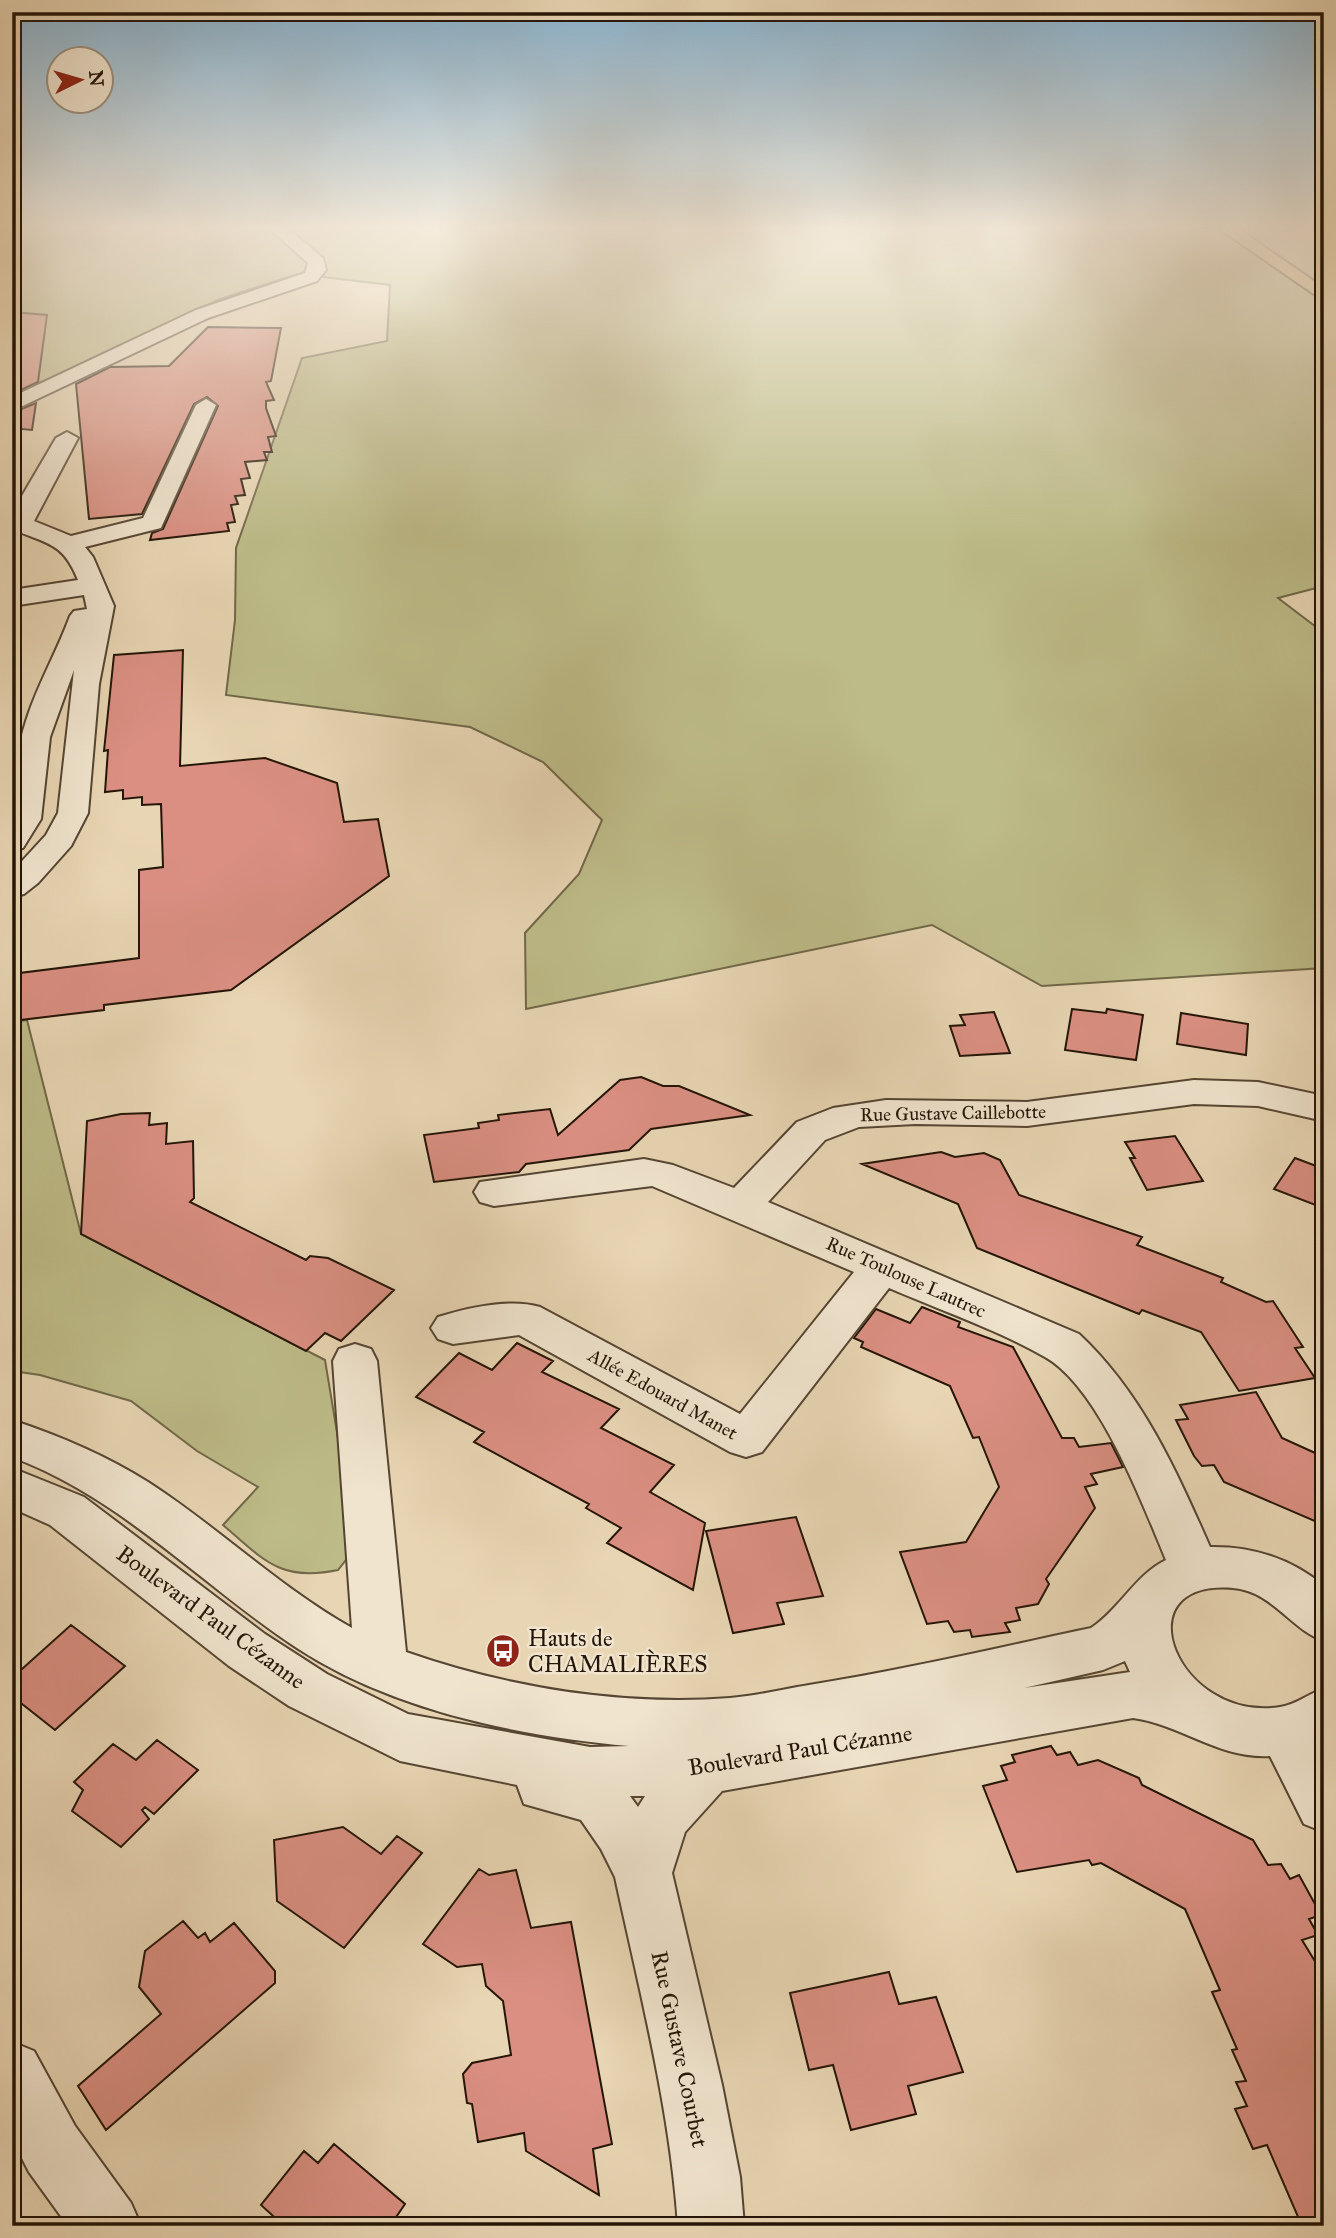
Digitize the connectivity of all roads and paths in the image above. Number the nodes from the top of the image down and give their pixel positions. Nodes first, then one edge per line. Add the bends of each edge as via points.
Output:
1 (162, 332) edge
2 (12, 405) edge
3 (206, 405) dead end
4 (67, 438) dead end
5 (16, 521) edge
6 (69, 544) junction
7 (90, 586) junction
8 (12, 598) edge
9 (12, 841) edge
10 (12, 887) edge
11 (1324, 1109) edge
12 (494, 1192) dead end
13 (741, 1206) junction
14 (883, 1266) junction
15 (453, 1328) dead end
16 (355, 1361) dead end
17 (12, 1438) edge
18 (12, 1487) edge
19 (1195, 1569) junction
20 (1317, 1606) edge
21 (1147, 1608) junction
22 (380, 1666) junction
23 (1199, 1714) junction
24 (1304, 1722) edge
25 (400, 1737) junction
26 (707, 1769) junction
27 (1324, 1806) edge
28 (643, 1873) junction
29 (14, 2080) edge
30 (108, 2226) edge
31 (711, 2226) edge

1 - 2 street
3 - 6 street via 153,523
4 - 5 street
5 - 6 street
6 - 7 street via 81,558
7 - 8 street
7 - 9 street via 82,618 44,707 24,823
7 - 10 street via 101,606 85,684 73,814 60,839
11 - 13 street, Rue Gustave Caillebotte via 1268,1095 1217,1091 1027,1114 856,1114 811,1131
12 - 13 street, Rue Toulouse Lautrec via 653,1172
13 - 14 street, Rue Toulouse Lautrec
14 - 15 street, Allée Edouard Manet via 746,1439 524,1318
14 - 19 street, Rue Toulouse Lautrec via 1047,1337 1080,1360 1111,1399 1159,1486
16 - 22 street
17 - 22 street, Boulevard Paul Cézanne via 129,1492 315,1633
18 - 25 street, Boulevard Paul Cézanne via 66,1511 247,1650 308,1690
19 - 20 street via 1216,1566 1262,1574
19 - 21 street, Boulevard Paul Cézanne via 1174,1578
21 - 22 street, Boulevard Paul Cézanne via 1128,1631 1103,1648 866,1699 734,1721 618,1721 554,1713 433,1685
21 - 23 street via 1143,1629 1158,1675 1176,1697
23 - 24 street, Boulevard Paul Cézanne via 1242,1731
23 - 26 street, Boulevard Paul Cézanne via 1164,1699 1133,1695
24 - 27 street
25 - 26 street, Boulevard Paul Cézanne via 590,1772
25 - 28 street, Rue Gustave Courbet via 486,1777 567,1789 600,1801
26 - 28 street via 661,1819
28 - 31 street, Rue Gustave Courbet via 691,2085
29 - 30 street via 52,2149

